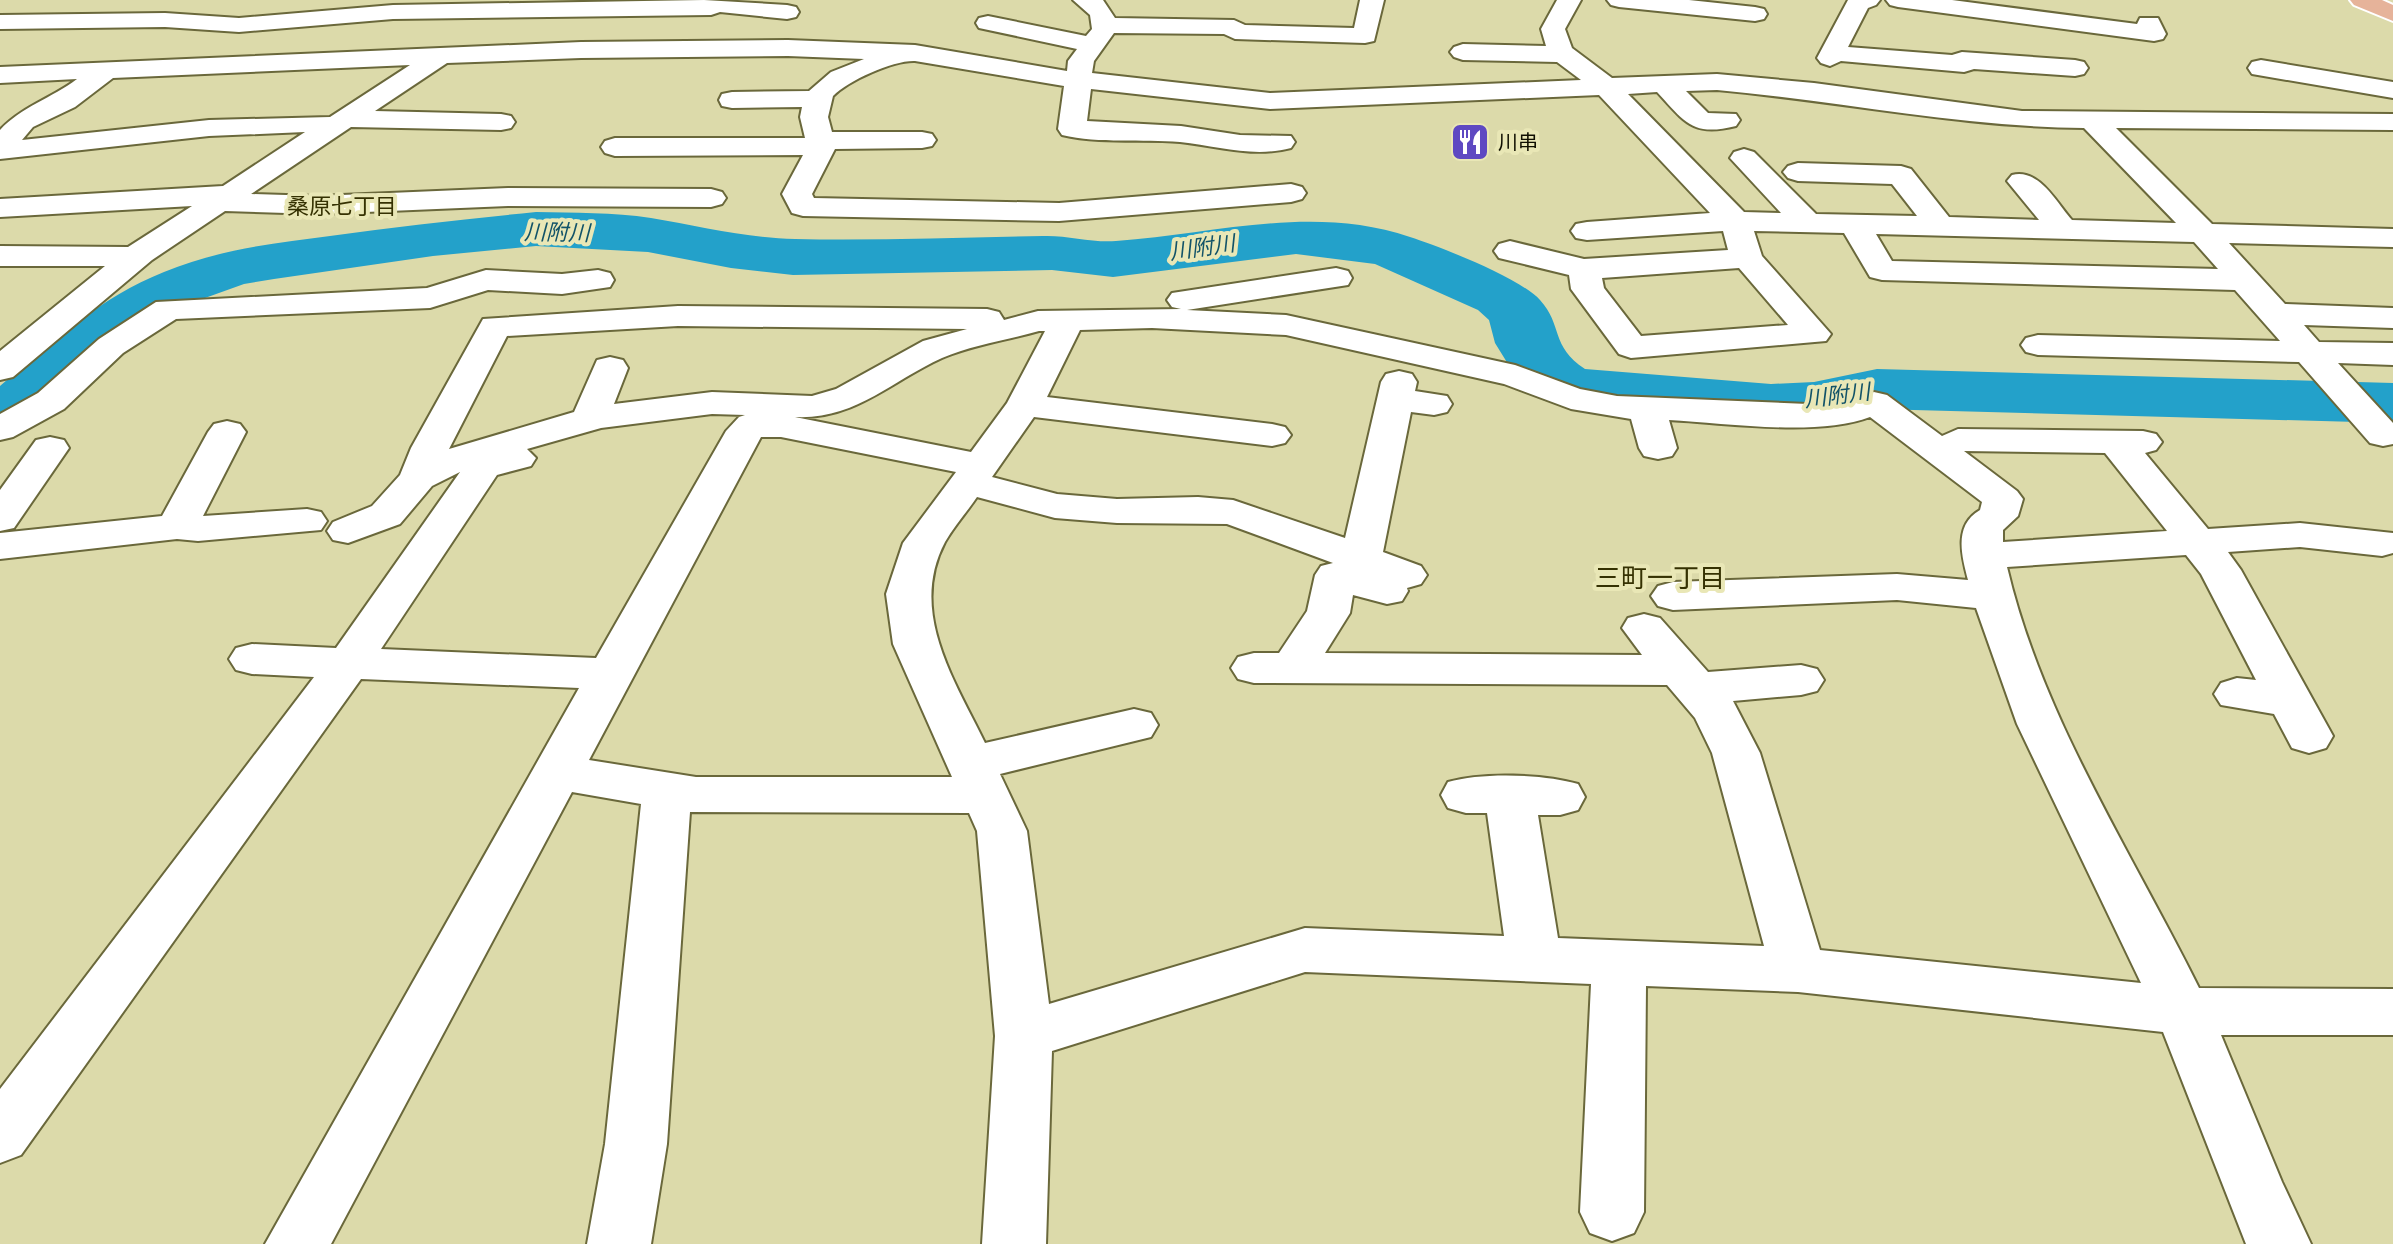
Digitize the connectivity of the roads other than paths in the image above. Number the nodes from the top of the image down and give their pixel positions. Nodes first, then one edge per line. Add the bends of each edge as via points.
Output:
1 (49, 0) edge
2 (292, 0) edge
3 (1085, 0) edge
4 (1229, 0) edge
5 (1372, 0) edge
6 (1569, 0) edge
7 (1619, 0) edge
8 (1868, 0) edge
9 (1898, 0) edge
10 (2362, 0) edge
11 (713, 4) edge
12 (510, 6) edge
13 (2031, 9) edge
14 (787, 12) dead end
15 (1755, 14) dead end
16 (2393, 14) edge
17 (9, 22) edge
18 (205, 22) junction
19 (988, 23) dead end
20 (2149, 23) dead end
21 (1234, 30) junction
22 (1100, 35) junction
23 (1981, 40) dead end
24 (692, 48) junction
25 (904, 52) junction
26 (1564, 54) junction
27 (440, 57) junction
28 (1963, 62) junction
29 (2075, 68) dead end
30 (2261, 68) dead end
31 (113, 70) junction
32 (0, 75) edge
33 (1077, 80) junction
34 (1664, 84) junction
35 (1605, 86) junction
36 (2393, 90) edge
37 (1441, 95) junction
38 (732, 100) dead end
39 (1249, 100) junction
40 (2000, 117) junction
41 (1726, 120) dead end
42 (340, 122) junction
43 (501, 122) dead end
44 (656, 122) dead end
45 (2094, 122) junction
46 (2393, 122) edge
47 (818, 127) junction
48 (1072, 129) junction
49 (4, 138) edge
50 (922, 140) dead end
51 (1281, 142) junction
52 (614, 147) dead end
53 (1063, 158) dead end
54 (1744, 158) dead end
55 (1813, 169) dead end
56 (2022, 181) dead end
57 (711, 197) dead end
58 (222, 199) junction
59 (0, 208) edge
60 (1736, 222) junction
61 (1808, 223) junction
62 (1854, 224) junction
63 (1940, 226) junction
64 (2063, 229) junction
65 (1587, 231) dead end
66 (2202, 232) junction
67 (2393, 238) edge
68 (1510, 251) dead end
69 (0, 256) edge
70 (136, 257) junction
71 (1747, 258) junction
72 (1584, 269) junction
73 (1336, 278) dead end
74 (598, 280) dead end
75 (2245, 280) junction
76 (2276, 314) junction
77 (1152, 318) junction
78 (2393, 318) edge
79 (1053, 320) junction
80 (49, 327) junction
81 (0, 328) edge
82 (2053, 343) dead end
83 (2311, 352) junction
84 (2393, 354) edge
85 (610, 368) dead end
86 (0, 369) edge
87 (1434, 404) dead end
88 (2367, 404) edge
89 (1024, 405) junction
90 (1646, 407) junction
91 (603, 426) junction
92 (0, 429) edge
93 (227, 432) dead end
94 (1272, 435) dead end
95 (1976, 435) dead end
96 (50, 448) dead end
97 (1658, 448) dead end
98 (973, 474) junction
99 (418, 478) junction
100 (0, 519) edge
101 (307, 521) dead end
102 (177, 527) junction
103 (348, 531) dead end
104 (2380, 539) edge
105 (2200, 542) junction
106 (0, 546) edge
107 (1361, 558) junction
108 (1989, 576) junction
109 (252, 659) dead end
110 (349, 663) junction
111 (1254, 668) dead end
112 (1302, 668) junction
113 (609, 674) junction
114 (1688, 679) junction
115 (1801, 680) dead end
116 (2237, 694) dead end
117 (1134, 725) dead end
118 (555, 772) junction
119 (977, 779) junction
120 (667, 790) junction
121 (1512, 796) dead end
122 (1534, 959) junction
123 (1619, 962) junction
124 (1798, 970) junction
125 (2181, 1011) junction
126 (2393, 1012) edge
127 (1024, 1036) junction
128 (0, 1136) edge
129 (1612, 1212) dead end
130 (297, 1244) edge
131 (619, 1244) edge
132 (1014, 1244) edge
133 (2279, 1244) edge

1 - 17 street
2 - 18 street
3 - 22 street via 1100,11
4 - 21 street
5 - 21 street via 1365,36
6 - 26 street via 1553,29
7 - 15 street
8 - 28 street via 1858,3 1832,56
9 - 13 street
10 - 16 main road
11 - 12 street
11 - 14 street
11 - 24 street
12 - 18 street via 239,25
12 - 27 street
13 - 20 street via 2154,34
17 - 18 street
18 - 31 street
19 - 22 street
21 - 22 street
21 - 39 street
22 - 33 street via 1083,56
23 - 28 street via 1955,38
24 - 25 street
24 - 27 street
25 - 33 street
25 - 47 street via 827,84
26 - 35 street
26 - 37 street via 1462,50 1463,58 1446,65 1438,87
27 - 31 street
27 - 42 street
28 - 29 street
28 - 40 street
30 - 36 street
31 - 32 street
31 - 49 street
33 - 39 street
33 - 48 street
34 - 35 street
34 - 40 street via 1753,84
34 - 41 street via 1701,122
35 - 37 street
35 - 60 street
37 - 39 street
38 - 47 street
39 - 51 street
40 - 45 street
42 - 43 street
42 - 49 street via 195,128 58,147
42 - 58 street
44 - 47 street
45 - 46 street
45 - 66 street
47 - 50 street
47 - 51 street via 816,160 797,194 803,207 904,197 1059,212 1288,205 1294,182
47 - 52 street
48 - 51 street via 1181,134 1240,144
48 - 53 street via 1065,133
54 - 61 street
55 - 63 street via 1901,175
56 - 64 street
57 - 58 street
58 - 59 street
58 - 70 street
60 - 61 street
60 - 65 street
60 - 71 street
61 - 62 street
62 - 63 street
62 - 75 street via 1882,270
63 - 64 street
64 - 66 street
66 - 67 street
66 - 75 street
68 - 72 street
69 - 70 street
70 - 80 street
71 - 72 street
71 - 72 street via 1814,334 1631,347 1588,289
73 - 77 street via 1167,302
74 - 92 street via 486,280 430,298 168,309 111,346 51,401
75 - 76 street
76 - 78 street
76 - 83 street
77 - 79 street
77 - 90 street via 1286,325 1515,376 1571,398
79 - 89 street
79 - 91 street via 935,348 849,397 813,407 712,403
79 - 99 street via 678,316 495,326
80 - 81 street
80 - 86 street
82 - 83 street via 2174,342
83 - 84 street
83 - 88 street
85 - 91 street
87 - 107 street via 1397,390
89 - 94 street
89 - 98 street
90 - 97 street
90 - 108 street via 1808,415 1850,412 1874,403 2003,499 1998,516 1983,525
91 - 99 street via 454,460
91 - 110 street via 483,467
93 - 102 street
95 - 105 street via 2130,442
96 - 100 street
98 - 107 street via 1055,506 1233,512
98 - 113 street via 781,426 752,425 739,439
98 - 119 street via 924,543 908,594 915,644
99 - 103 street via 386,515
101 - 102 street
102 - 106 street
104 - 105 street via 2300,535
105 - 108 street
105 - 116 street via 2299,718
107 - 112 street via 1397,583 1336,575 1328,613 1302,649
108 - 114 street via 1658,612
108 - 125 street via 2022,686
109 - 110 street
110 - 113 street
110 - 128 street
111 - 112 street
112 - 114 street
113 - 118 street
114 - 115 street
114 - 124 street via 1715,711 1736,753
117 - 119 street
118 - 120 street
118 - 130 street
119 - 120 street via 696,795
119 - 127 street via 1002,831
120 - 131 street via 636,1144
121 - 122 street
122 - 123 street
122 - 127 street via 1305,950
123 - 124 street
123 - 129 street
124 - 125 street
125 - 126 street
125 - 133 street
127 - 132 street

